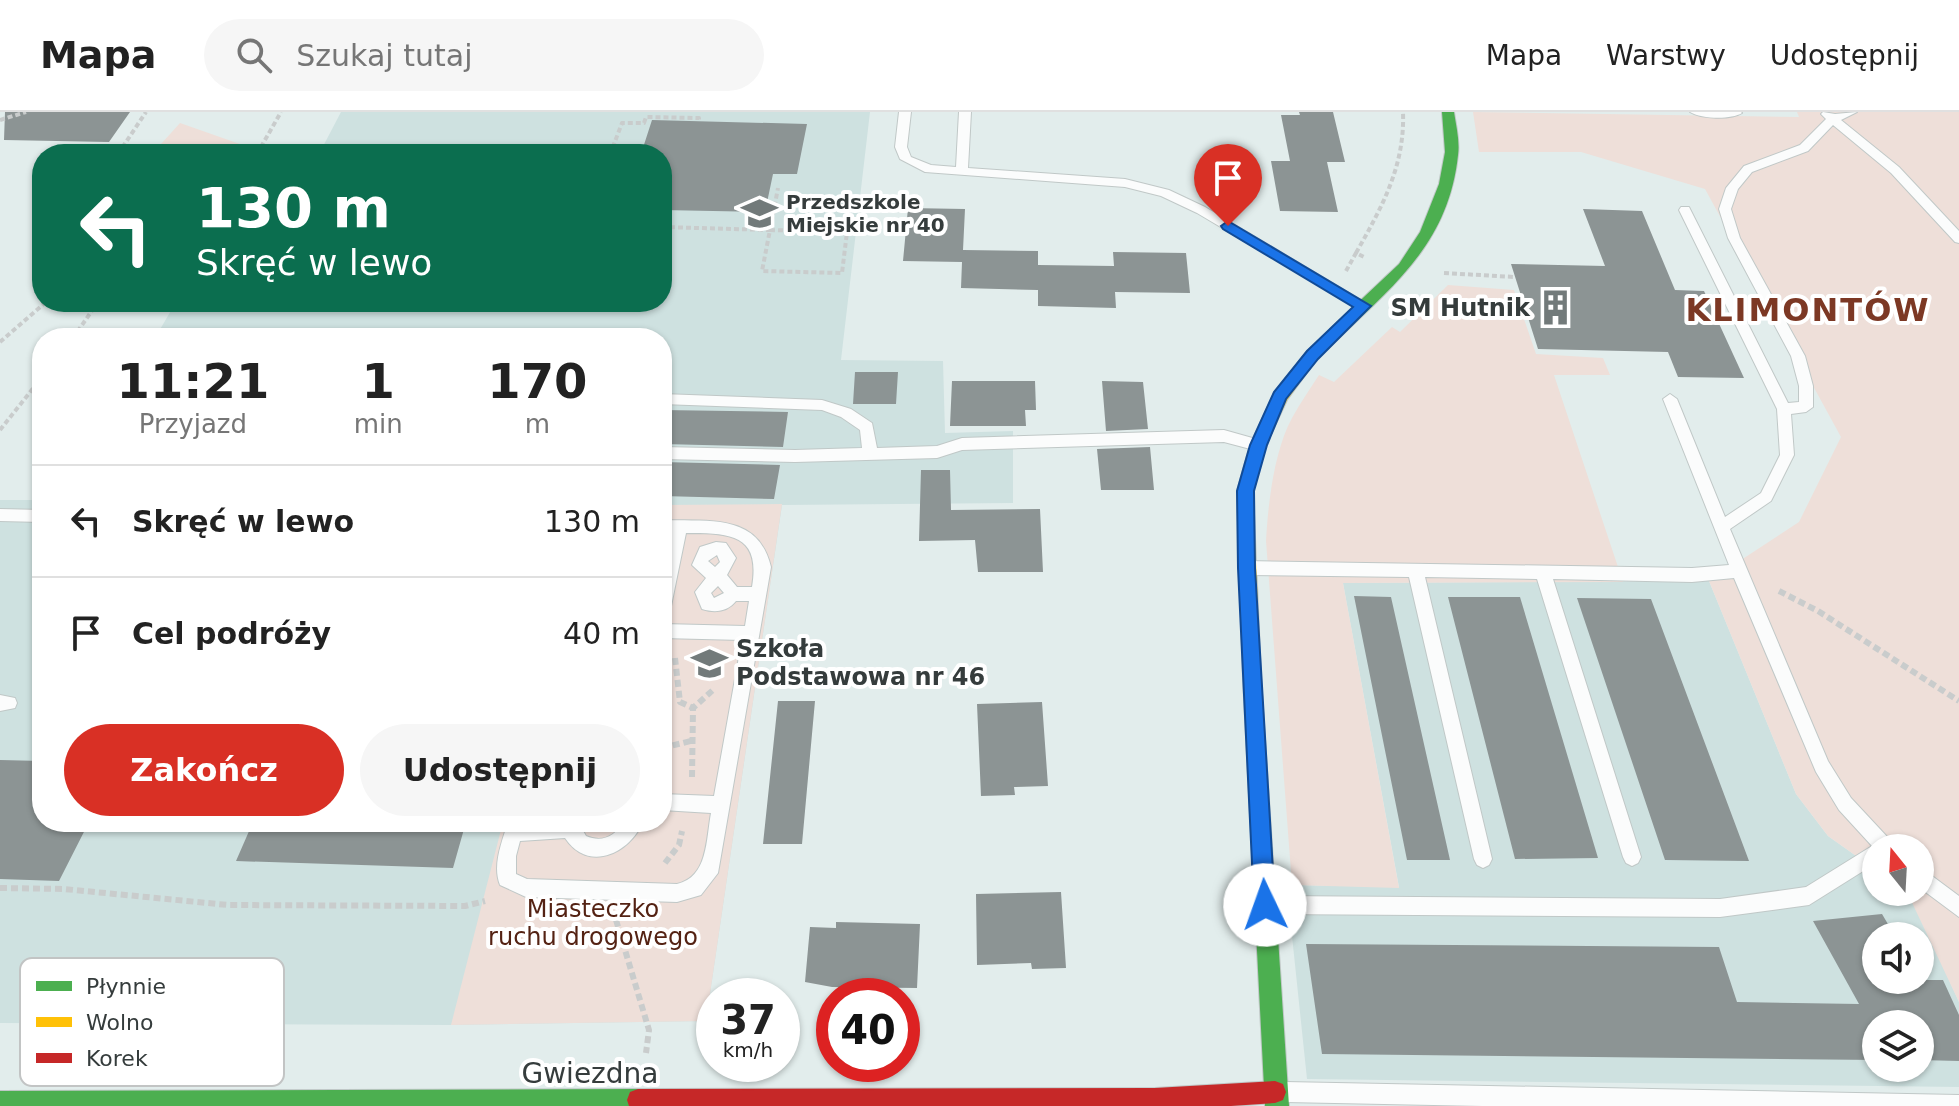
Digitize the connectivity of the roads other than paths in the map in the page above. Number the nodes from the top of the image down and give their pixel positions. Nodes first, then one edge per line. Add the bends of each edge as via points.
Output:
1 (905, 112) edge
2 (965, 112) edge
3 (1448, 112) edge
4 (1696, 112) edge
5 (1851, 112) edge
6 (1736, 113) edge
7 (1829, 116) edge
8 (962, 170) junction
9 (1685, 210) dead end
10 (1952, 228) edge
11 (1959, 239) edge
12 (1364, 306) junction
13 (672, 399) edge
14 (1670, 399) dead end
15 (1784, 409) junction
16 (1258, 445) junction
17 (672, 453) edge
18 (870, 454) junction
19 (0, 515) edge
20 (32, 516) edge
21 (672, 527) edge
22 (1721, 527) junction
23 (1246, 568) junction
24 (1543, 572) junction
25 (1416, 573) junction
26 (1743, 579) junction
27 (732, 594) junction
28 (758, 594) junction
29 (672, 631) edge
30 (752, 633) junction
31 (672, 803) edge
32 (721, 805) junction
33 (515, 832) edge
34 (572, 832) edge
35 (627, 832) edge
36 (1872, 834) edge
37 (1632, 857) dead end
38 (1483, 859) dead end
39 (1862, 862) edge
40 (1934, 887) edge
41 (1265, 905) junction
42 (1959, 908) edge
43 (1276, 1099) edge
44 (0, 1102) edge
45 (1670, 1102) edge
46 (1959, 1105) edge

1 - 8 lane via 901,147 906,159 929,169
2 - 8 lane
3 - 12 street via 1452,152 1427,233 1404,268
4 - 6 lane
5 - 7 lane
7 - 10 lane via 1895,170
7 - 15 lane via 1804,148 1748,169 1732,188 1725,209 1734,238 1798,356 1806,407
8 - 12 lane via 1125,183 1165,193
9 - 15 lane
10 - 11 lane
12 - 16 street via 1312,355 1280,397
13 - 18 lane via 822,405 867,427
14 - 22 lane
15 - 22 lane via 1787,455 1766,497
16 - 18 lane via 1224,436 1174,436 962,444 937,452
16 - 23 street via 1245,491
17 - 18 lane
19 - 20 lane
21 - 28 lane via 733,529 756,542 763,567
22 - 26 lane
23 - 25 lane
23 - 41 street
24 - 25 lane
24 - 26 lane
24 - 37 lane
25 - 38 lane
26 - 36 lane via 1822,766
27 - 27 lane via 716,606 704,600 703,592 714,576 730,586
27 - 28 lane
28 - 30 lane
29 - 30 lane
30 - 32 lane
31 - 32 lane
32 - 33 lane via 709,873 694,889 677,893 514,885 505,870
34 - 35 lane via 578,843 590,849 605,848
39 - 41 lane via 1809,896 1720,908
40 - 42 lane
41 - 43 street
43 - 44 street, Gwiezdna
43 - 45 lane
45 - 46 lane

